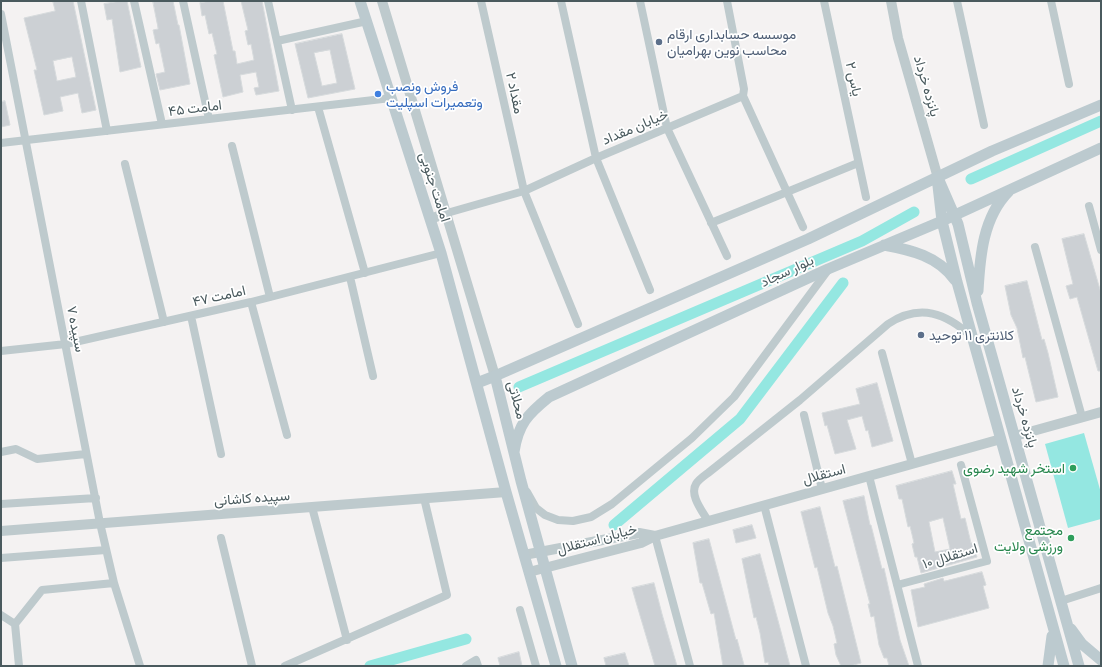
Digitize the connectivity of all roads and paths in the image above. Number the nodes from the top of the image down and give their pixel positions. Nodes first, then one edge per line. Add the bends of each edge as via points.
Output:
1 (81, 1) edge
2 (134, 1) edge
3 (183, 1) edge
4 (268, 1) edge
5 (360, 1) edge
6 (382, 1) edge
7 (481, 1) edge
8 (561, 1) edge
9 (640, 1) edge
10 (727, 1) edge
11 (824, 1) edge
12 (891, 1) edge
13 (957, 1) edge
14 (1050, 1) edge
15 (1, 14) edge
16 (367, 21) junction
17 (277, 41) junction
18 (1070, 84) dead end
19 (743, 96) junction
20 (391, 98) junction
21 (1101, 105) edge
22 (318, 107) junction
23 (292, 110) junction
24 (209, 119) junction
25 (162, 124) junction
26 (984, 124) dead end
27 (667, 128) junction
28 (107, 131) junction
29 (26, 140) junction
30 (1, 143) edge
31 (232, 146) dead end
32 (1101, 148) edge
33 (596, 158) junction
34 (858, 163) junction
35 (125, 164) dead end
36 (938, 178) junction
37 (1012, 188) junction
38 (524, 191) junction
39 (788, 192) junction
40 (866, 197) dead end
41 (1089, 206) dead end
42 (447, 213) junction
43 (955, 215) junction
44 (430, 219) junction
45 (942, 221) junction
46 (711, 223) junction
47 (803, 227) dead end
48 (884, 244) junction
49 (1035, 248) dead end
50 (1101, 250) edge
51 (441, 253) junction
52 (727, 256) dead end
53 (828, 269) junction
54 (365, 273) junction
55 (350, 277) junction
56 (957, 282) junction
57 (650, 290) dead end
58 (270, 297) junction
59 (251, 302) junction
60 (977, 303) junction
61 (191, 316) junction
62 (164, 322) junction
63 (578, 324) dead end
64 (973, 337) junction
65 (66, 344) junction
66 (1, 351) edge
67 (882, 354) dead end
68 (373, 376) dead end
69 (495, 376) junction
70 (477, 383) junction
71 (1101, 412) edge
72 (804, 414) dead end
73 (1082, 417) junction
74 (286, 435) dead end
75 (1015, 436) junction
76 (1001, 439) junction
77 (1, 452) edge
78 (514, 452) junction
79 (86, 454) junction
80 (221, 454) dead end
81 (912, 464) junction
82 (961, 465) dead end
83 (869, 476) junction
84 (520, 481) junction
85 (822, 489) junction
86 (506, 492) junction
87 (96, 498) junction
88 (424, 498) junction
89 (1, 504) edge
90 (764, 505) junction
91 (312, 507) junction
92 (708, 521) junction
93 (100, 523) junction
94 (1, 531) edge
95 (654, 536) junction
96 (221, 538) dead end
97 (106, 550) junction
98 (540, 551) junction
99 (524, 555) junction
100 (1, 558) edge
101 (545, 567) junction
102 (529, 572) junction
103 (114, 583) junction
104 (897, 585) junction
105 (1101, 588) edge
106 (1061, 601) junction
107 (520, 610) dead end
108 (1, 614) edge
109 (1051, 617) junction
110 (1067, 622) junction
111 (15, 624) junction
112 (347, 640) junction
113 (1101, 660) edge
114 (477, 663) edge
115 (19, 666) edge
116 (140, 666) edge
117 (252, 666) edge
118 (285, 666) edge
119 (466, 666) edge
120 (536, 666) edge
121 (556, 666) edge
122 (572, 666) edge
123 (690, 666) edge
124 (806, 666) edge
125 (918, 666) edge
126 (1048, 666) edge
127 (1064, 666) edge
128 (1079, 666) edge

1 - 28 street
2 - 25 street
3 - 24 street
4 - 17 street
5 - 16 main road, امامت جنوبی
6 - 42 street
7 - 38 street, مقداد ۲
8 - 33 street
9 - 27 street
10 - 19 street via 744,89
11 - 34 street, یاس ۲
12 - 36 street, پانزده خرداد via 898,38
13 - 26 street
14 - 18 street
15 - 29 street, سپیده ۷
16 - 17 street
16 - 20 main road, امامت جنوبی
17 - 23 street
19 - 27 street, خیابان مقداد
19 - 39 street
20 - 22 street, امامت ۴۵
20 - 44 main road, امامت جنوبی
21 - 36 main road, بلوار سجاد via 992,151
22 - 23 street, امامت ۴۵
22 - 54 street
23 - 24 street, امامت ۴۵
24 - 25 street, امامت ۴۵
25 - 28 street, امامت ۴۵
27 - 33 street, خیابان مقداد
27 - 46 street
28 - 29 street, امامت ۴۵
29 - 30 street, امامت ۴۵
29 - 65 street, سپیده ۷
31 - 58 street
32 - 37 main road, بلوار سجاد
33 - 38 street, خیابان مقداد
33 - 57 street
34 - 39 street
34 - 40 street, یاس ۲
35 - 62 street
36 - 43 main road, پانزده خرداد
36 - 45 main road, پانزده خرداد
36 - 69 main road, بلوار سجاد via 808,240
37 - 43 main road, بلوار سجاد
37 - 60 main road via 997,206 986,233 980,261
38 - 42 street, خیابان مقداد
38 - 63 street, مقداد ۲
39 - 46 street
39 - 47 street
41 - 50 street
42 - 44 street
42 - 69 street
43 - 45 main road, بلوار سجاد
43 - 60 main road, پانزده خرداد
44 - 51 main road, امامت جنوبی
45 - 48 main road, بلوار سجاد
45 - 56 main road, پانزده خرداد
46 - 52 street
48 - 53 main road, بلوار سجاد
48 - 56 main road via 923,254 944,268
49 - 73 street
51 - 54 street, امامت ۴۷
51 - 70 main road, امامت جنوبی
53 - 78 main road, بلوار سجاد via 549,397 527,416 518,434
53 - 84 street via 734,397 692,438 612,504 590,517 574,521 558,520 536,508
54 - 55 street, امامت ۴۷
55 - 58 street, امامت ۴۷
55 - 68 street
56 - 64 main road, پانزده خرداد
58 - 59 street, امامت ۴۷
59 - 61 street, امامت ۴۷
59 - 74 street
60 - 75 main road, پانزده خرداد
61 - 62 street, امامت ۴۷
61 - 80 street
62 - 65 street, امامت ۴۷
64 - 76 main road, پانزده خرداد
64 - 92 street via 954,322 932,313 911,313 900,316 888,324 696,485 694,491
65 - 66 street, امامت ۴۷
65 - 79 street, سپیده ۷
67 - 81 street
69 - 70 main road, محلاتی
69 - 78 main road, محلاتی
70 - 86 main road
71 - 73 street
72 - 85 street
73 - 75 street
75 - 106 main road, پانزده خرداد
76 - 81 street, استقلال
76 - 109 main road, پانزده خرداد
77 - 79 street via 16,449 37,459
78 - 84 main road, محلاتی
79 - 87 street, سپیده ۷
81 - 83 street, استقلال
82 - 104 street, استقلال ۱۰ via 987,561
83 - 85 street, استقلال
83 - 104 street
84 - 98 main road, محلاتی
85 - 90 street, استقلال
86 - 88 street, سپیده کاشانی
86 - 99 main road
87 - 89 street
87 - 93 street, سپیده ۷
88 - 91 street, سپیده کاشانی
88 - 112 street via 447,595
90 - 92 street, استقلال
90 - 124 street
91 - 93 street, سپیده کاشانی
91 - 112 street
92 - 95 street, استقلال
93 - 94 street, سپیده کاشانی
93 - 97 street, سپیده ۷
95 - 98 street via 638,533
95 - 101 street, خیابان استقلال via 641,543
95 - 123 street
96 - 117 street
97 - 100 street
97 - 103 street, سپیده ۷
98 - 99 street
98 - 101 main road, محلاتی
99 - 102 main road
101 - 102 street, خیابان استقلال
101 - 122 main road, محلاتی
102 - 121 main road
103 - 111 street via 42,590
103 - 116 street, سپیده ۷
104 - 125 street
105 - 106 street
106 - 110 main road, پانزده خرداد
107 - 120 street
108 - 111 street
109 - 126 main road via 1051,653
109 - 127 main road, پانزده خرداد
110 - 113 main road via 1082,644
110 - 128 main road, پانزده خرداد
111 - 115 street
112 - 118 street
114 - 119 street

